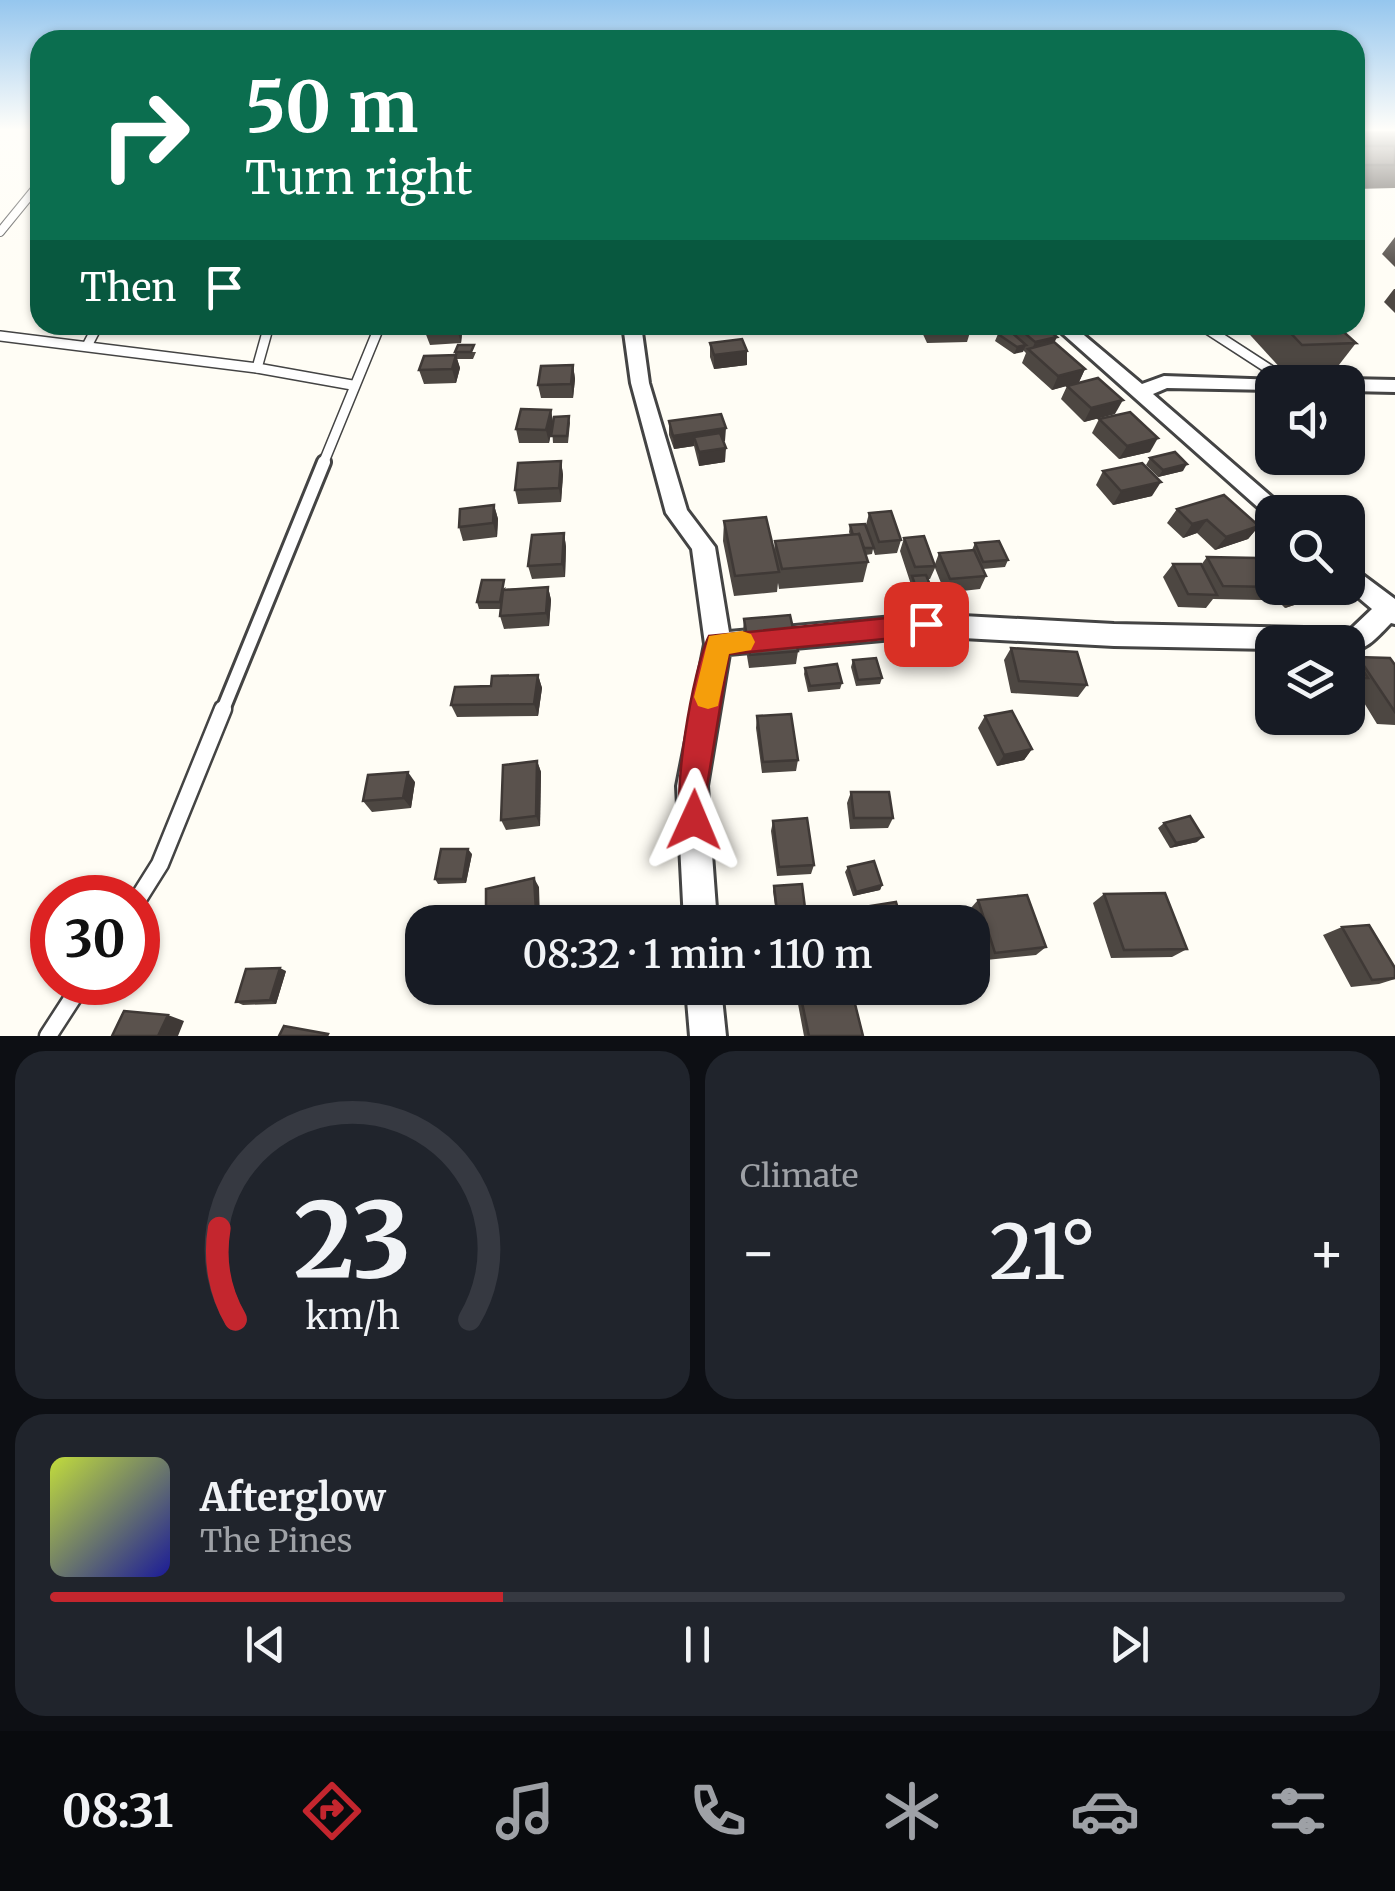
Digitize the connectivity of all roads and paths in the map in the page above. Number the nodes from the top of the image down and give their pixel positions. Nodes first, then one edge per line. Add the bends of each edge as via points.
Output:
1 (30, 195) edge
2 (0, 232) edge
3 (93, 335) edge
4 (266, 335) edge
5 (375, 335) edge
6 (633, 335) edge
7 (1074, 335) edge
8 (1216, 335) edge
9 (0, 336) edge
10 (87, 346) junction
11 (1262, 365) edge
12 (257, 368) junction
13 (352, 384) junction
14 (1255, 384) edge
15 (1365, 386) edge
16 (1395, 386) edge
17 (1143, 391) junction
18 (1259, 495) edge
19 (1365, 589) edge
20 (1391, 612) edge
21 (718, 644) junction
22 (153, 875) edge
23 (699, 905) edge
24 (69, 1005) edge
25 (705, 1005) edge
26 (48, 1036) edge
27 (708, 1036) edge

1 - 2 lane
3 - 10 lane
4 - 12 lane
5 - 13 lane
6 - 21 street via 677,513 703,547
7 - 17 street
8 - 11 lane
9 - 10 lane
10 - 12 lane
12 - 13 lane
13 - 22 lane
14 - 17 street via 1164,382
15 - 16 street
17 - 18 street
19 - 20 street
20 - 21 street via 1356,640 1114,636 926,624
21 - 23 street via 692,786
24 - 26 lane
25 - 27 street

